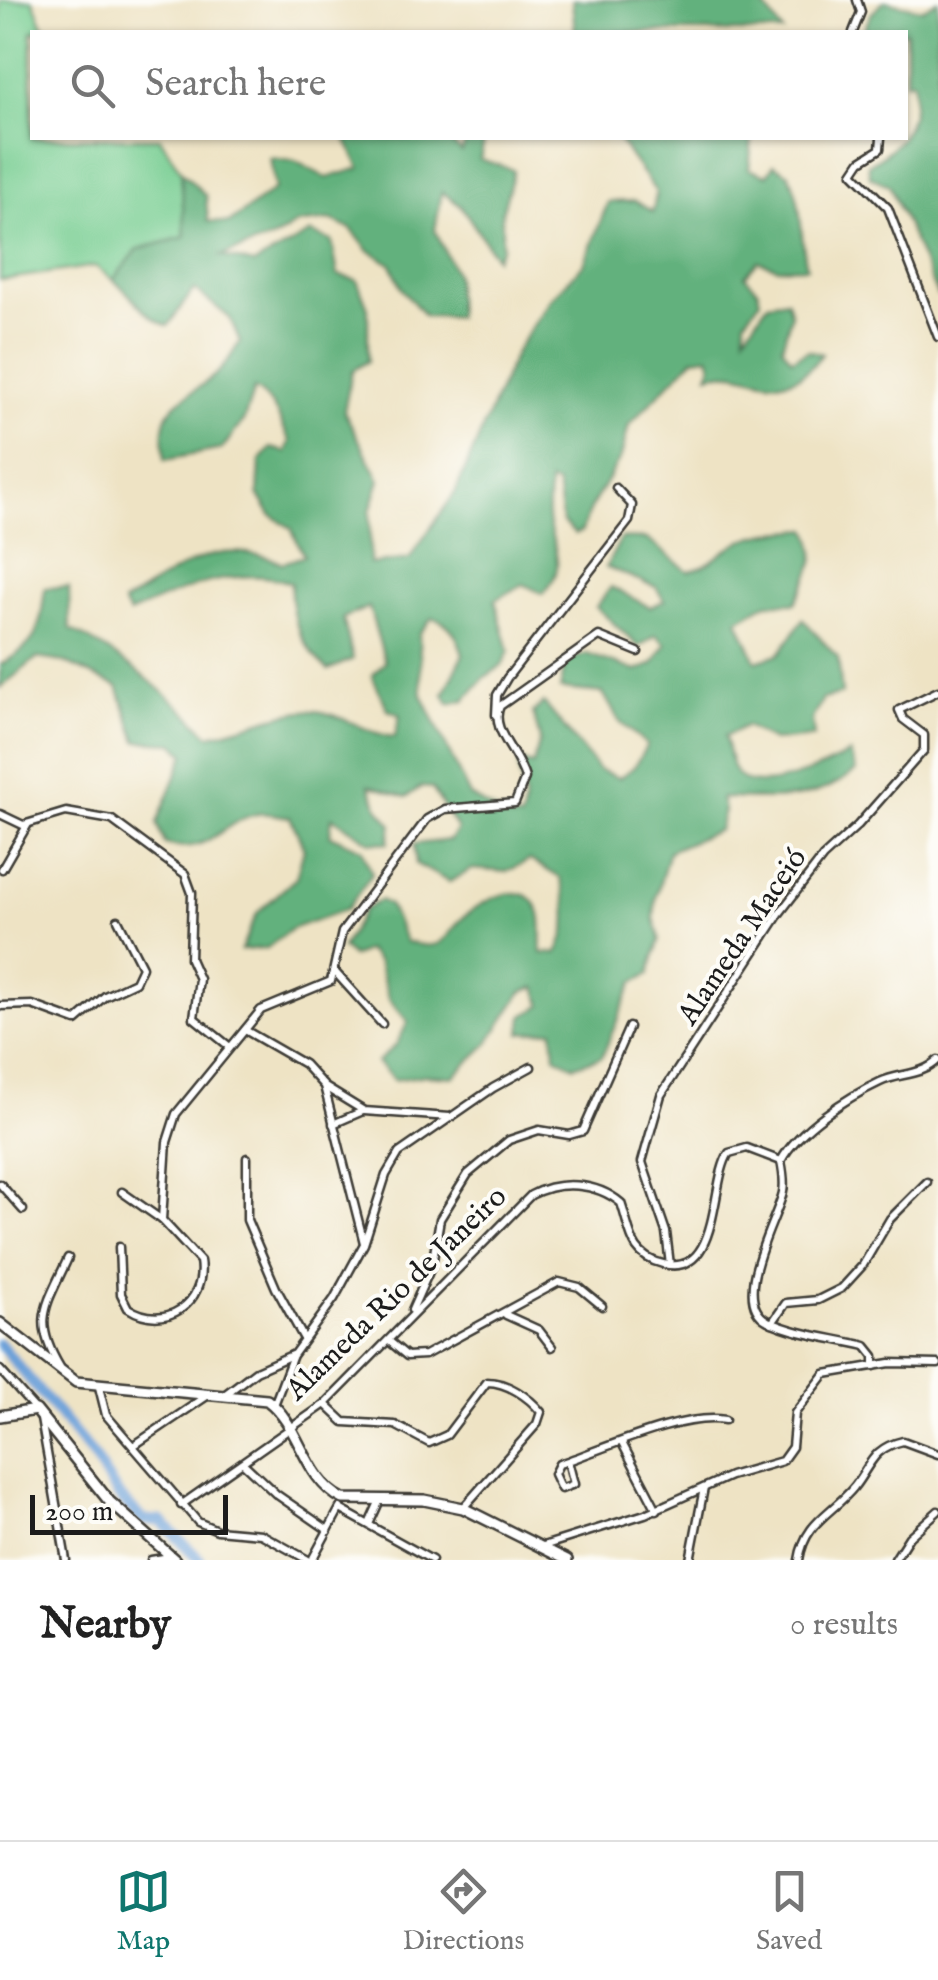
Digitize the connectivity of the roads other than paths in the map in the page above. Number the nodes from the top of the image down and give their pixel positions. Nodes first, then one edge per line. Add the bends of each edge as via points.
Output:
1 (857, 0) edge
2 (854, 30) edge
3 (881, 140) edge
4 (938, 337) edge
5 (616, 488) dead end
6 (638, 652) dead end
7 (938, 691) edge
8 (496, 716) junction
9 (0, 814) edge
10 (29, 823) junction
11 (2, 868) edge
12 (118, 920) dead end
13 (334, 971) junction
14 (0, 1006) edge
15 (382, 1024) dead end
16 (629, 1027) dead end
17 (245, 1030) junction
18 (230, 1047) junction
19 (938, 1060) edge
20 (531, 1067) dead end
21 (324, 1086) junction
22 (364, 1110) junction
23 (451, 1117) junction
24 (333, 1124) junction
25 (247, 1158) dead end
26 (781, 1161) junction
27 (927, 1182) dead end
28 (0, 1184) edge
29 (122, 1192) dead end
30 (22, 1210) dead end
31 (162, 1220) junction
32 (364, 1244) junction
33 (119, 1247) dead end
34 (68, 1258) dead end
35 (670, 1266) junction
36 (602, 1306) dead end
37 (410, 1315) junction
38 (504, 1315) junction
39 (772, 1322) junction
40 (0, 1323) edge
41 (303, 1337) junction
42 (389, 1341) junction
43 (552, 1347) dead end
44 (294, 1354) junction
45 (938, 1364) edge
46 (874, 1366) junction
47 (0, 1370) edge
48 (65, 1377) junction
49 (98, 1387) junction
50 (208, 1396) junction
51 (222, 1397) junction
52 (325, 1404) junction
53 (274, 1405) junction
54 (38, 1414) junction
55 (0, 1416) edge
56 (726, 1420) dead end
57 (289, 1429) junction
58 (622, 1443) junction
59 (133, 1446) junction
60 (938, 1454) edge
61 (568, 1461) dead end
62 (243, 1463) junction
63 (704, 1488) junction
64 (380, 1500) junction
65 (341, 1504) junction
66 (182, 1505) junction
67 (463, 1508) junction
68 (657, 1510) junction
69 (938, 1512) edge
70 (370, 1522) junction
71 (328, 1530) junction
72 (543, 1546) junction
73 (172, 1558) edge
74 (895, 1558) edge
75 (66, 1560) edge
76 (151, 1560) edge
77 (310, 1560) edge
78 (432, 1560) edge
79 (567, 1560) edge
80 (690, 1560) edge
81 (798, 1560) edge

1 - 2 street
3 - 4 street via 880,150 853,173 888,208
5 - 8 street via 632,506 629,521 506,678
6 - 8 street via 599,636 516,694
7 - 35 street, Alameda Maceió via 899,713 924,735 924,750 779,914 661,1095 642,1162
8 - 13 street via 525,776 515,803 445,809 426,819 342,932
9 - 10 street via 15,824
10 - 11 street
10 - 18 street via 66,812 112,820 185,874 192,892 190,959 199,986 194,1018
12 - 14 street via 142,967 136,982 76,1020 32,1005
13 - 15 street
13 - 17 street via 322,987 267,1005
16 - 37 street via 583,1130 539,1130 509,1140 461,1182 440,1220 432,1265
17 - 18 street
17 - 21 street via 304,1064
18 - 31 street via 172,1124
19 - 26 street via 874,1085 801,1136
20 - 23 street
21 - 22 street
21 - 24 street
22 - 23 street
22 - 24 street
23 - 32 street via 394,1159
24 - 32 street
25 - 41 street via 247,1220
26 - 35 street via 747,1148 729,1153 706,1238 689,1260
26 - 39 street via 784,1188 760,1248 754,1295 758,1312
27 - 39 street via 890,1219 851,1281 826,1298 786,1303
28 - 30 street
29 - 31 street
31 - 33 street via 200,1261 200,1287 186,1307 162,1315 128,1308
32 - 41 street via 334,1299
34 - 48 street via 42,1323
35 - 37 street, Alameda Rio de Janeiro via 634,1248 621,1204 609,1194 552,1186 523,1202
36 - 38 street via 579,1287 559,1282
37 - 42 street, Alameda Rio de Janeiro
38 - 42 street via 418,1357 402,1354
38 - 43 street via 539,1330
39 - 46 street via 866,1346
40 - 48 street
41 - 44 street
42 - 52 street, Alameda Rio de Janeiro
44 - 51 street
44 - 53 street
45 - 46 street
46 - 63 street via 832,1371 814,1384 795,1413 786,1458
47 - 54 street
48 - 49 street
49 - 50 street
49 - 59 street via 106,1415
50 - 51 street
50 - 59 street
51 - 53 street via 255,1396
52 - 57 street, Alameda Rio de Janeiro
52 - 67 street via 348,1423 395,1424 429,1442 446,1435 487,1382 508,1387 540,1409 537,1424
53 - 57 street
54 - 55 street
54 - 73 street via 109,1501
54 - 75 street
56 - 58 street via 701,1419
57 - 62 street, Alameda Rio de Janeiro
57 - 65 street
58 - 61 street
58 - 68 street
59 - 66 street
60 - 81 street via 903,1441 873,1454 850,1491 812,1525
62 - 66 street, Alameda Rio de Janeiro
62 - 71 street
63 - 68 street
63 - 80 street
64 - 65 street
64 - 67 street
64 - 70 street
65 - 70 street
65 - 71 street
66 - 77 street via 205,1526 260,1534
67 - 72 street
68 - 72 street
69 - 74 street
70 - 78 street
71 - 77 street
72 - 79 street
73 - 76 street

